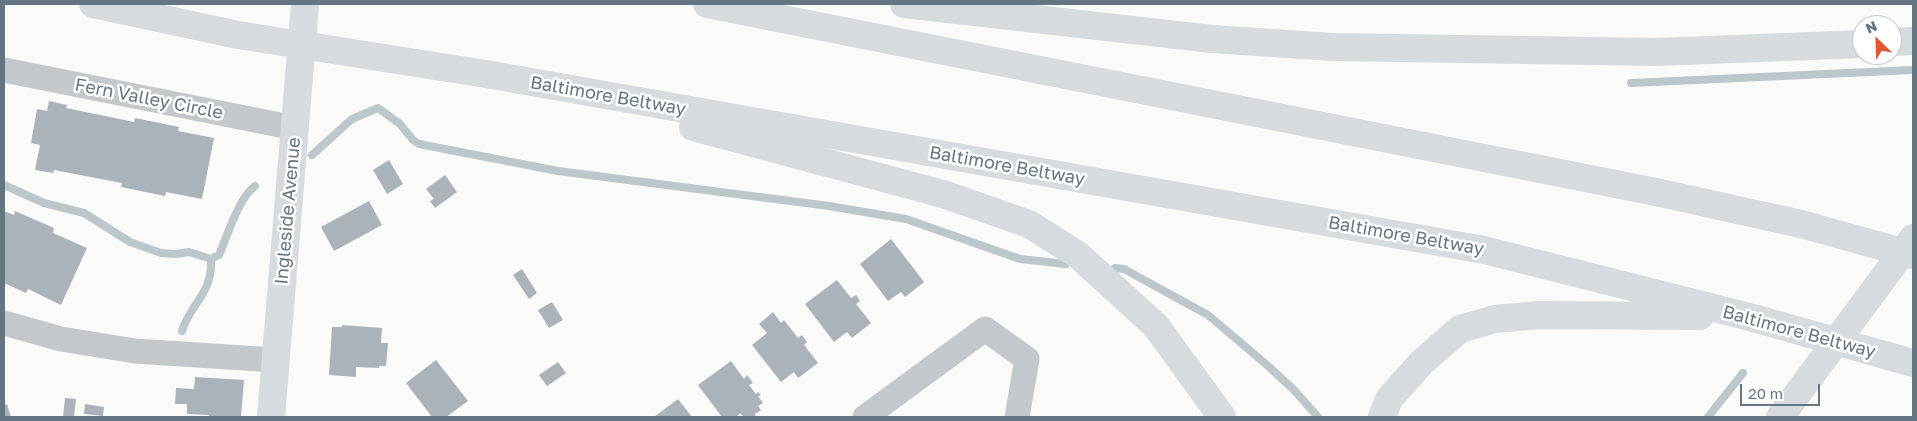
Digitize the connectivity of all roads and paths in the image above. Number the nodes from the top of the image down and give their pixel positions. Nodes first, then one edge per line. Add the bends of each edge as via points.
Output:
1 (93, 4) edge
2 (304, 4) edge
3 (707, 4) edge
4 (904, 4) edge
5 (1852, 44) edge
6 (4, 70) edge
7 (486, 74) junction
8 (295, 128) junction
9 (1913, 238) edge
10 (1913, 255) edge
11 (1746, 316) junction
12 (4, 323) edge
13 (275, 360) junction
14 (1913, 362) edge
15 (1783, 416) edge
16 (272, 417) edge
17 (865, 417) edge
18 (1017, 417) edge
19 (1222, 417) edge
20 (1382, 417) edge

1 - 7 main road, Baltimore Beltway via 238,35
2 - 8 main road, Ingleside Avenue
3 - 10 main road via 1656,192 1801,224
4 - 5 main road via 1212,39 1306,46 1657,52
6 - 8 street, Fern Valley Circle
7 - 11 main road, Baltimore Beltway via 1484,250
7 - 19 main road via 860,170 1029,224 1078,255 1156,326
8 - 13 main road, Ingleside Avenue
9 - 15 main road
11 - 14 main road, Baltimore Beltway
11 - 20 main road via 1540,315 1495,319 1460,329 1422,362 1389,399
12 - 13 street via 61,339 135,351
13 - 16 main road, Ingleside Avenue
17 - 18 street via 985,329 1027,359

